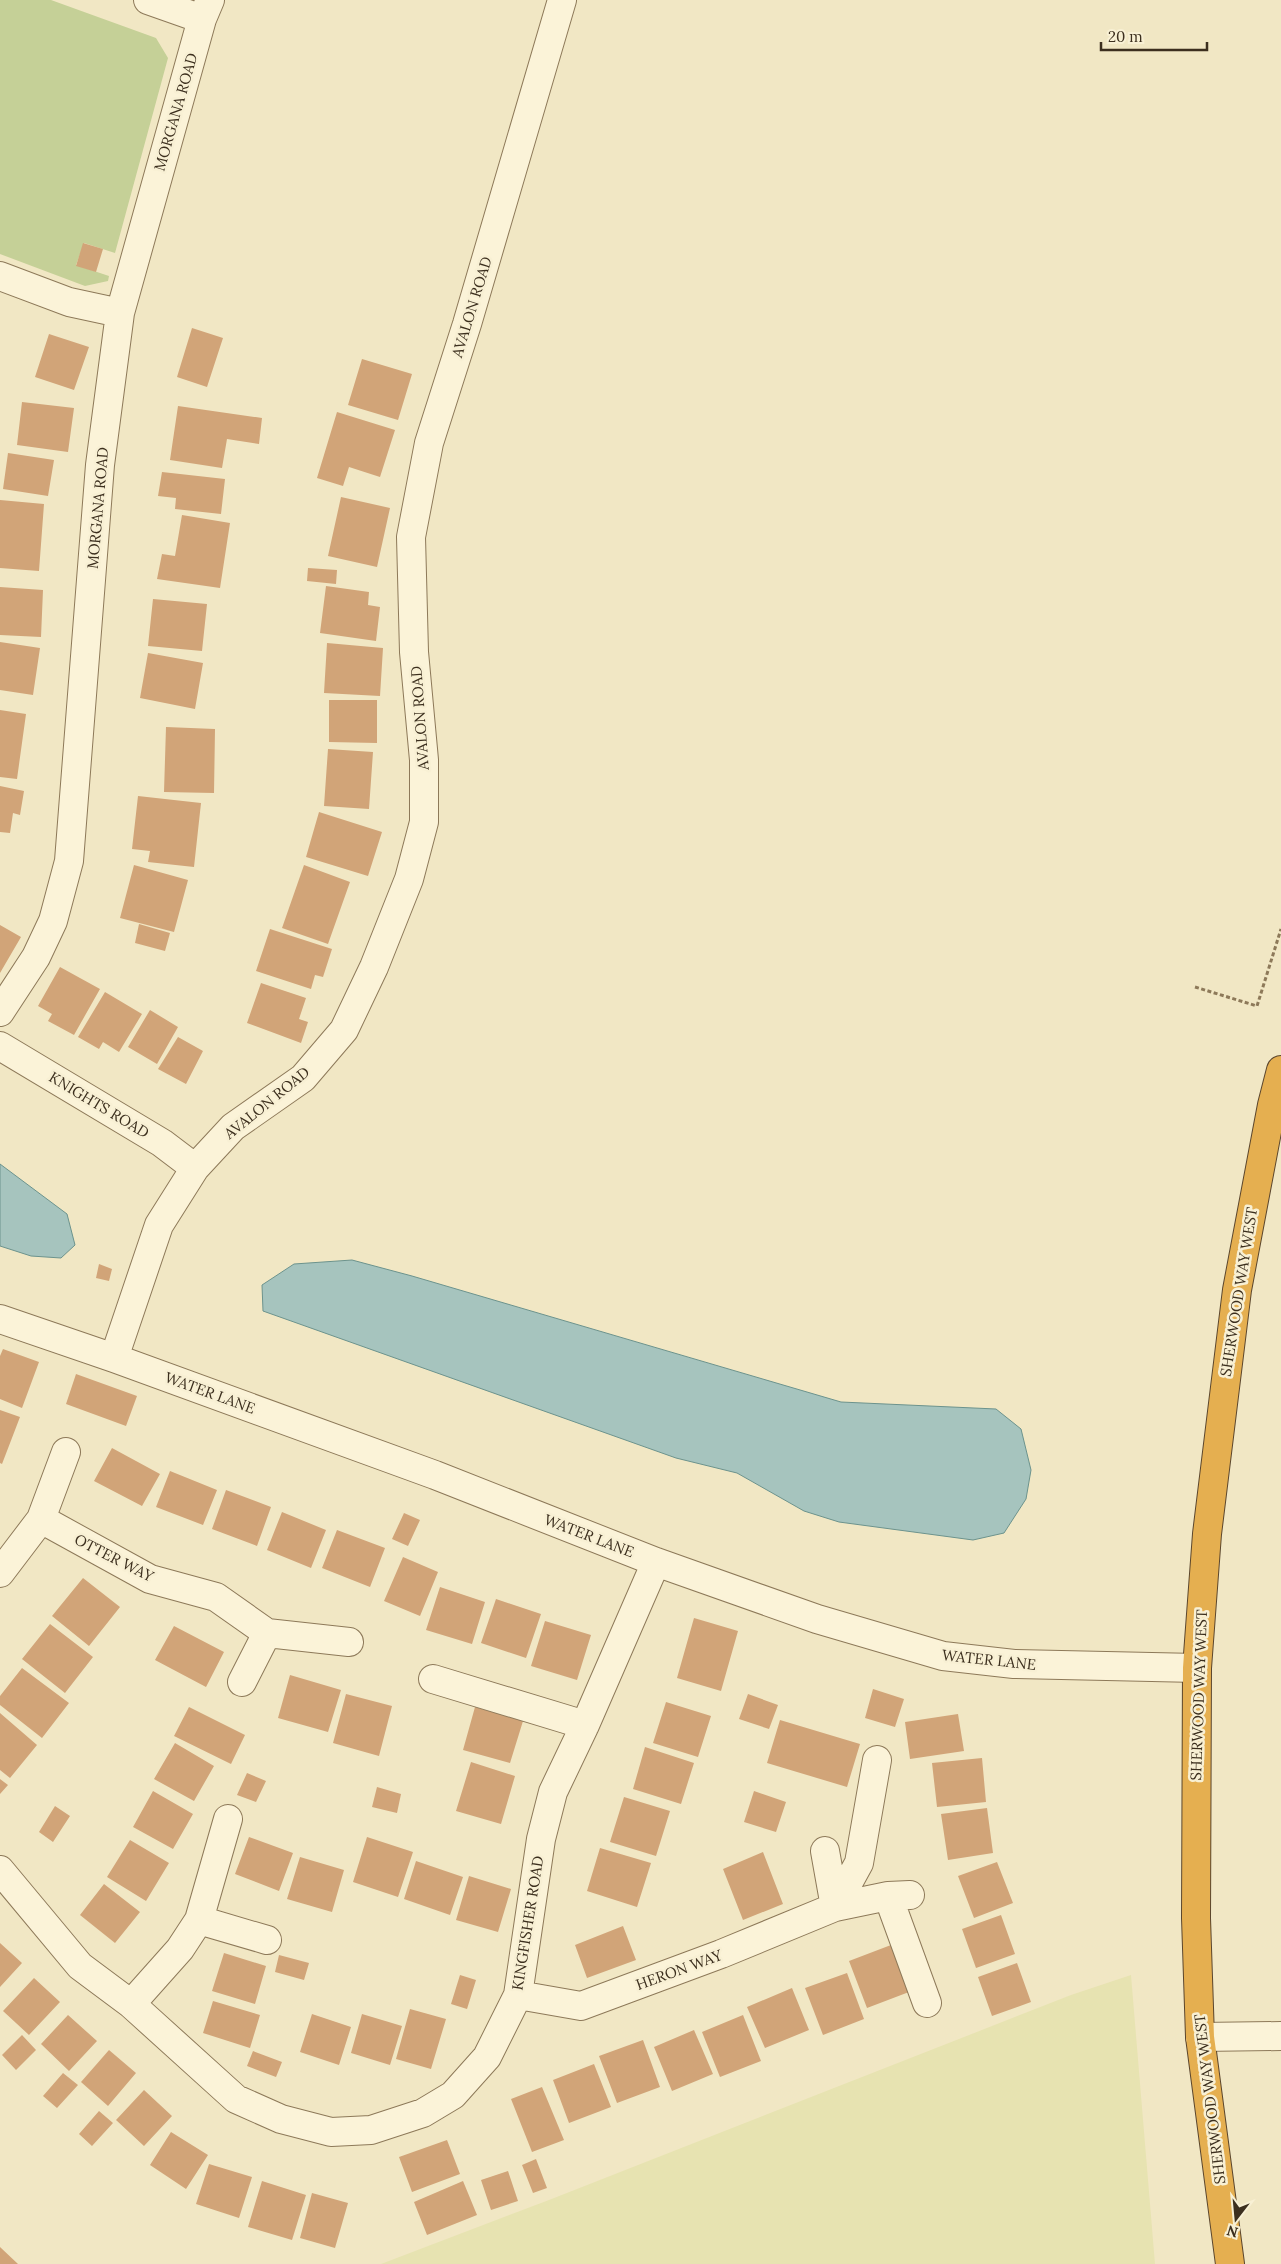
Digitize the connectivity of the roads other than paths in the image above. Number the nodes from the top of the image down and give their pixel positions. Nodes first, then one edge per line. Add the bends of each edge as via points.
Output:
1 (148, 0) edge
2 (562, 0) edge
3 (206, 9) edge
4 (0, 276) edge
5 (120, 313) junction
6 (0, 1012) edge
7 (0, 1046) edge
8 (1281, 1070) edge
9 (195, 1168) junction
10 (0, 1319) edge
11 (114, 1358) junction
12 (66, 1452) dead end
13 (41, 1519) junction
14 (656, 1562) junction
15 (0, 1573) edge
16 (267, 1634) junction
17 (349, 1642) dead end
18 (1197, 1668) junction
19 (433, 1679) dead end
20 (242, 1682) dead end
21 (586, 1725) junction
22 (877, 1760) dead end
23 (228, 1819) dead end
24 (825, 1851) dead end
25 (0, 1870) edge
26 (835, 1908) junction
27 (199, 1920) junction
28 (267, 1940) dead end
29 (518, 1995) junction
30 (927, 2003) dead end
31 (130, 2004) junction
32 (1281, 2036) edge
33 (1200, 2037) junction
34 (1230, 2264) edge

1 - 3 street
2 - 9 street, AVALON ROAD via 429,443 411,537 414,652 424,760 424,822 409,879 374,967 344,1030 303,1078 233,1127
3 - 5 street, MORGANA ROAD
4 - 5 street via 69,302
5 - 6 street, MORGANA ROAD via 100,464 69,861 53,921 36,957
7 - 9 street, KNIGHTS ROAD via 162,1143
8 - 18 highway, SHERWOOD WAY WEST via 1237,1290 1207,1534
9 - 11 street, AVALON ROAD via 159,1225
10 - 11 street, WATER LANE
11 - 14 street, WATER LANE via 435,1475
12 - 13 street
13 - 15 street
13 - 16 street, OTTER WAY via 150,1579 216,1597
14 - 18 street, WATER LANE via 817,1620 943,1656 1014,1664
14 - 21 street, KINGFISHER ROAD
16 - 17 street
16 - 20 street
18 - 33 highway, SHERWOOD WAY WEST via 1196,1918
19 - 21 street
21 - 29 street, KINGFISHER ROAD via 553,1792 541,1838
22 - 26 street via 859,1863
23 - 27 street
24 - 26 street
25 - 31 street, KINGFISHER ROAD via 80,1966
26 - 29 street, HERON WAY via 580,2006
26 - 30 street, HERON WAY via 899,1895
27 - 28 street
27 - 31 street via 180,1950
29 - 31 street, KINGFISHER ROAD via 487,2057 454,2095 423,2113 371,2130 331,2132 282,2119 236,2099
32 - 33 street
33 - 34 highway, SHERWOOD WAY WEST

